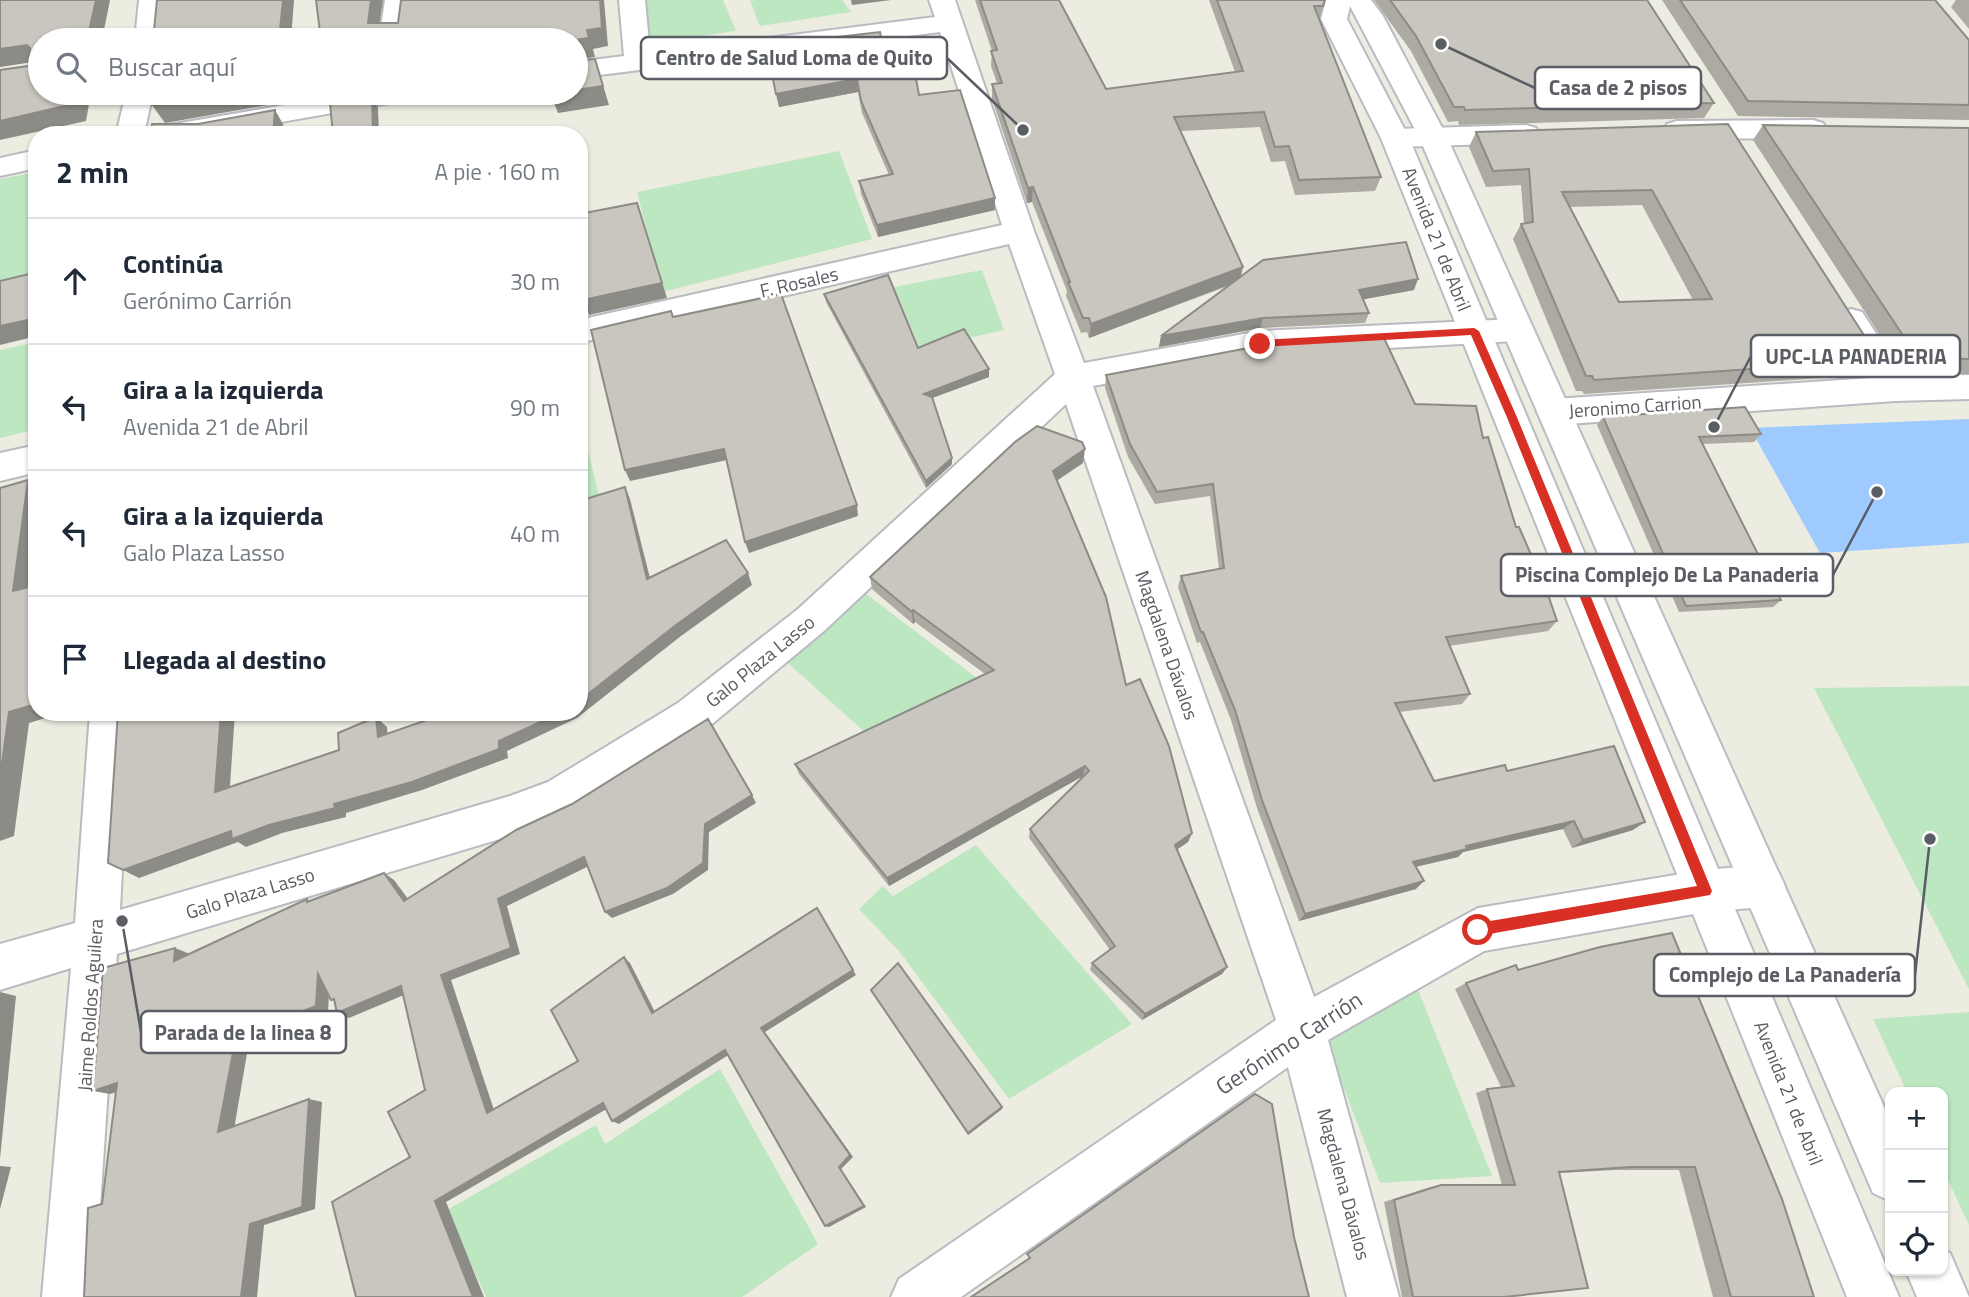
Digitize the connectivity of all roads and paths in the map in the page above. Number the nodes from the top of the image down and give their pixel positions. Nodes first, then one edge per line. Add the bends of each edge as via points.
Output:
1 (152, 0) edge
2 (398, 0) edge
3 (632, 0) edge
4 (1339, 0) edge
5 (1358, 0) edge
6 (946, 11) edge
7 (149, 28) edge
8 (394, 28) edge
9 (638, 61) junction
10 (588, 68) edge
11 (136, 105) edge
12 (323, 105) edge
13 (1721, 117) junction
14 (132, 126) edge
15 (205, 126) edge
16 (1835, 130) edge
17 (1648, 131) edge
18 (1553, 134) edge
19 (1433, 137) junction
20 (1395, 138) junction
21 (28, 161) edge
22 (1750, 162) edge
23 (0, 167) edge
24 (1019, 231) junction
25 (1837, 298) edge
26 (588, 330) edge
27 (1516, 330) junction
28 (1474, 331) junction
29 (1073, 377) junction
30 (1969, 387) edge
31 (1895, 389) junction
32 (1553, 412) junction
33 (28, 460) edge
34 (0, 467) edge
35 (109, 721) edge
36 (1763, 886) junction
37 (1705, 891) junction
38 (96, 939) junction
39 (0, 967) edge
40 (1301, 1029) junction
41 (1885, 1165) edge
42 (1934, 1276) edge
43 (68, 1297) edge
44 (917, 1297) edge
45 (1373, 1297) edge
46 (1873, 1297) edge
47 (1943, 1297) edge

1 - 7 street
2 - 8 street
3 - 9 street
4 - 20 street, Avenida 21 de Abril via 1334,19
5 - 19 street, Avenida 21 de Abril
6 - 9 street
6 - 24 street, Magdalena Dávalos
9 - 10 street
11 - 14 street
12 - 15 street
13 - 16 street
13 - 17 street
13 - 22 street
18 - 19 street
19 - 20 street
19 - 27 street, Avenida 21 de Abril
20 - 28 street, Avenida 21 de Abril
21 - 23 street
24 - 26 street, F. Rosales
24 - 29 street, Magdalena Dávalos
25 - 31 street
27 - 28 street
27 - 32 street, Avenida 21 de Abril
28 - 29 street via 1260,344
28 - 37 street, Avenida 21 de Abril
29 - 38 street, Galo Plaza Lasso via 811,620 692,716 562,796 510,816
29 - 40 street, Magdalena Dávalos
30 - 31 street, Jeronimo Carrion
31 - 32 street, Jeronimo Carrion
32 - 36 street, Avenida 21 de Abril
33 - 34 street
35 - 38 street, Jaime Roldos Aguilera
36 - 37 street, Gerónimo Carrión
36 - 41 street, Avenida 21 de Abril
37 - 40 street, Gerónimo Carrión via 1478,930
37 - 46 street, Avenida 21 de Abril
38 - 39 street, Galo Plaza Lasso
38 - 43 street, Jaime Roldos Aguilera
40 - 44 street, Gerónimo Carrión
40 - 45 street, Magdalena Dávalos
42 - 47 street

